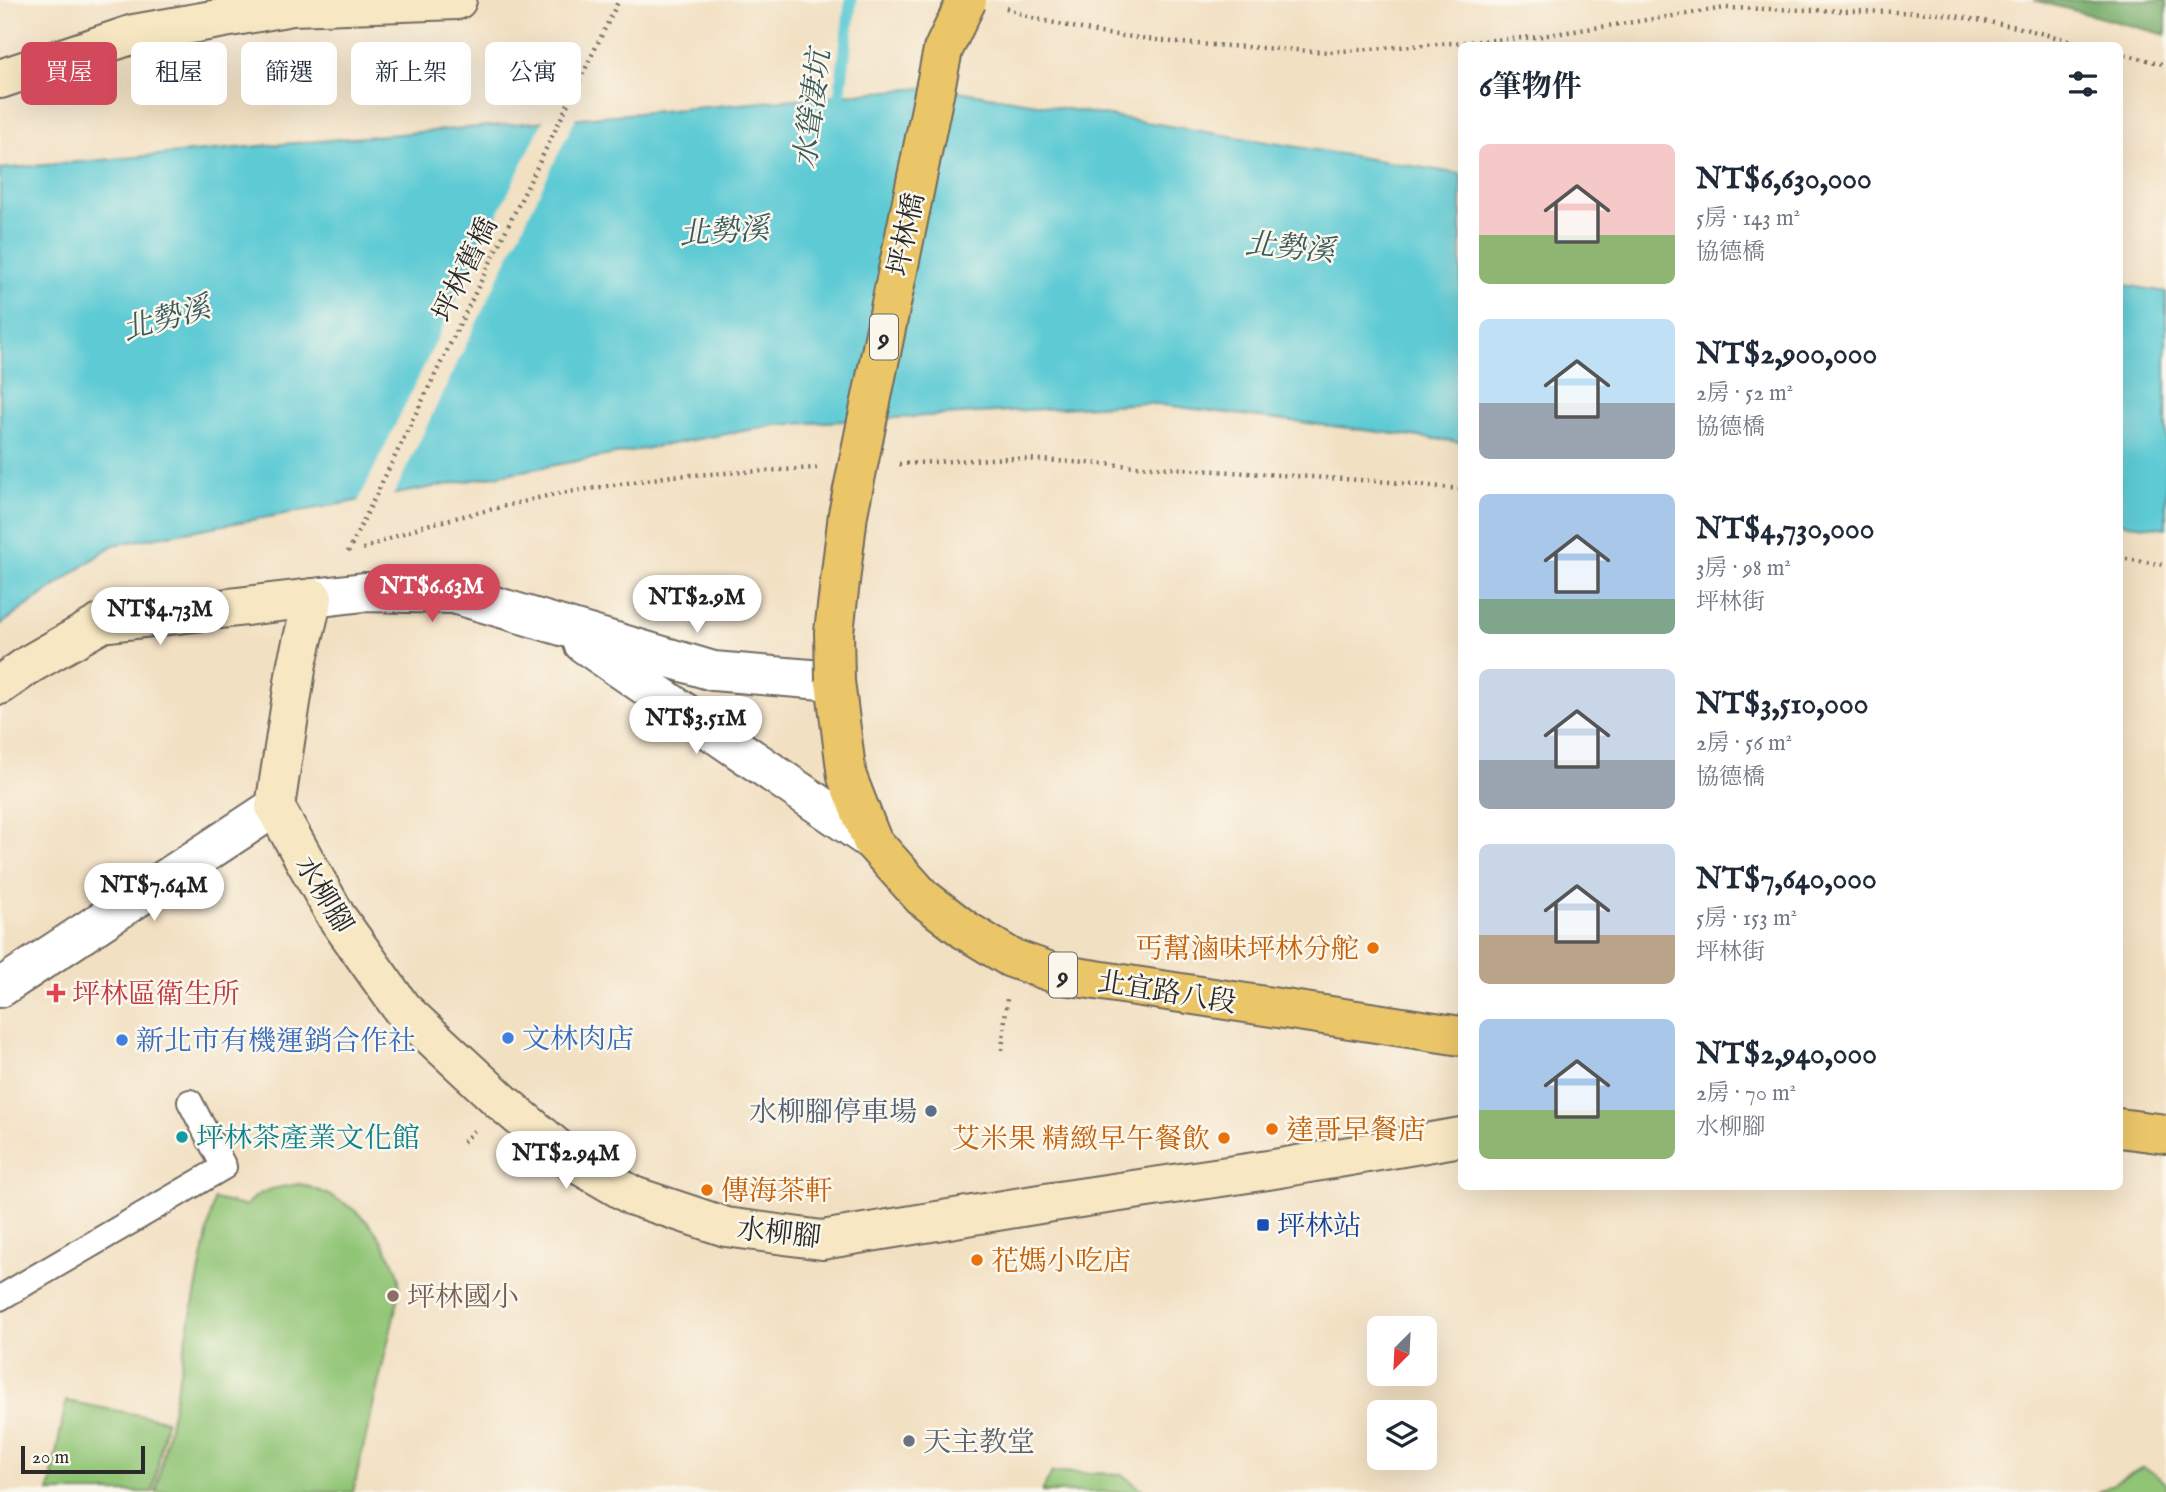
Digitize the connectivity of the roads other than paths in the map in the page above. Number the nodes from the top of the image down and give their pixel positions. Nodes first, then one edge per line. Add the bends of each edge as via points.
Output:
1 (457, 0) edge
2 (982, 2) edge
3 (0, 79) edge
4 (313, 597) junction
5 (552, 622) junction
6 (835, 681) junction
7 (0, 685) edge
8 (275, 807) junction
9 (872, 841) junction
10 (0, 988) edge
11 (1458, 1036) edge
12 (190, 1102) dead end
13 (2123, 1129) edge
14 (2166, 1134) edge
15 (1458, 1138) edge
16 (0, 1298) edge

1 - 3 main road via 292,6 134,34
2 - 6 main road, 坪林橋 / 9, bridge via 943,50 848,514 834,632
4 - 5 street via 364,592 454,594
4 - 7 main road via 102,624
4 - 8 main road
5 - 6 street via 713,671
5 - 9 street
6 - 9 main road, 北宜路八段 / 9 via 847,777
8 - 10 street
8 - 15 main road, 水柳腳 via 335,916 402,1009 571,1160 633,1196 726,1227 822,1240
9 - 11 main road, 北宜路八段 / 9 via 922,897 965,930 1012,958 1057,974
12 - 16 lane via 224,1167
13 - 14 main road

